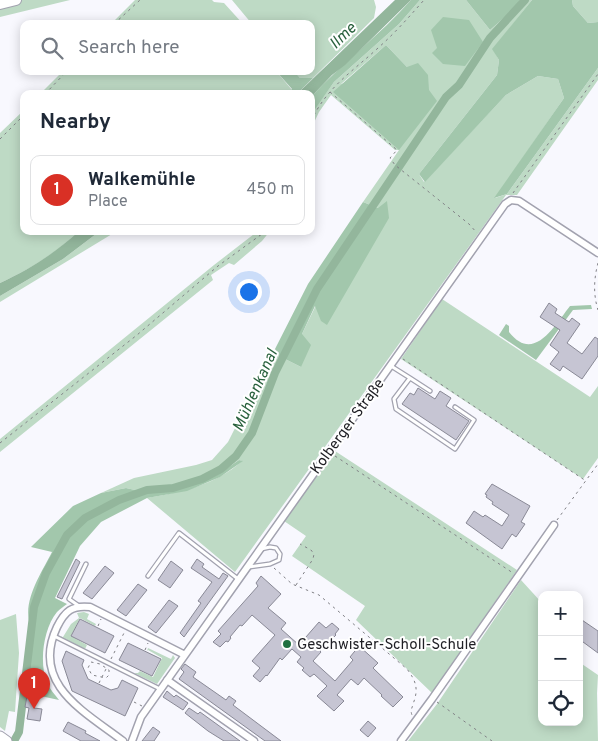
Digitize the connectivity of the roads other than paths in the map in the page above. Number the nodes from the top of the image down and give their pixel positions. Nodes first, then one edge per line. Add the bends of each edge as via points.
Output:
1 (16, 0) edge
2 (0, 4) edge
3 (598, 253) edge
4 (391, 365) junction
5 (410, 378) junction
6 (430, 391) dead end
7 (455, 407) dead end
8 (554, 525) road end
9 (261, 549) junction
10 (86, 564) dead end
11 (248, 567) junction
12 (148, 576) dead end
13 (239, 580) junction
14 (79, 606) junction
15 (53, 636) junction
16 (185, 655) junction
17 (167, 680) junction
18 (161, 689) junction
19 (123, 741) edge
20 (132, 741) edge
21 (254, 741) edge
22 (401, 741) edge

1 - 2 main road
3 - 4 street, Kolberger Straße via 519,201 511,200 499,211
4 - 5 lane
4 - 9 street, Kolberger Straße
5 - 6 lane
5 - 7 lane via 394,399 396,409 455,449 474,420
8 - 22 street
9 - 11 street, Kolberger Straße
9 - 11 lane via 276,548 279,560
10 - 14 lane via 69,598
11 - 13 street, Kolberger Straße
12 - 13 lane via 180,533
13 - 16 street, Kolberger Straße
14 - 15 street via 62,617
14 - 16 street via 90,607
15 - 18 lane
15 - 19 street via 49,659 54,679 63,694
16 - 17 street, Kolberger Straße
17 - 18 street, Kolberger Straße
17 - 21 street
18 - 20 street, Kolberger Straße via 141,717

